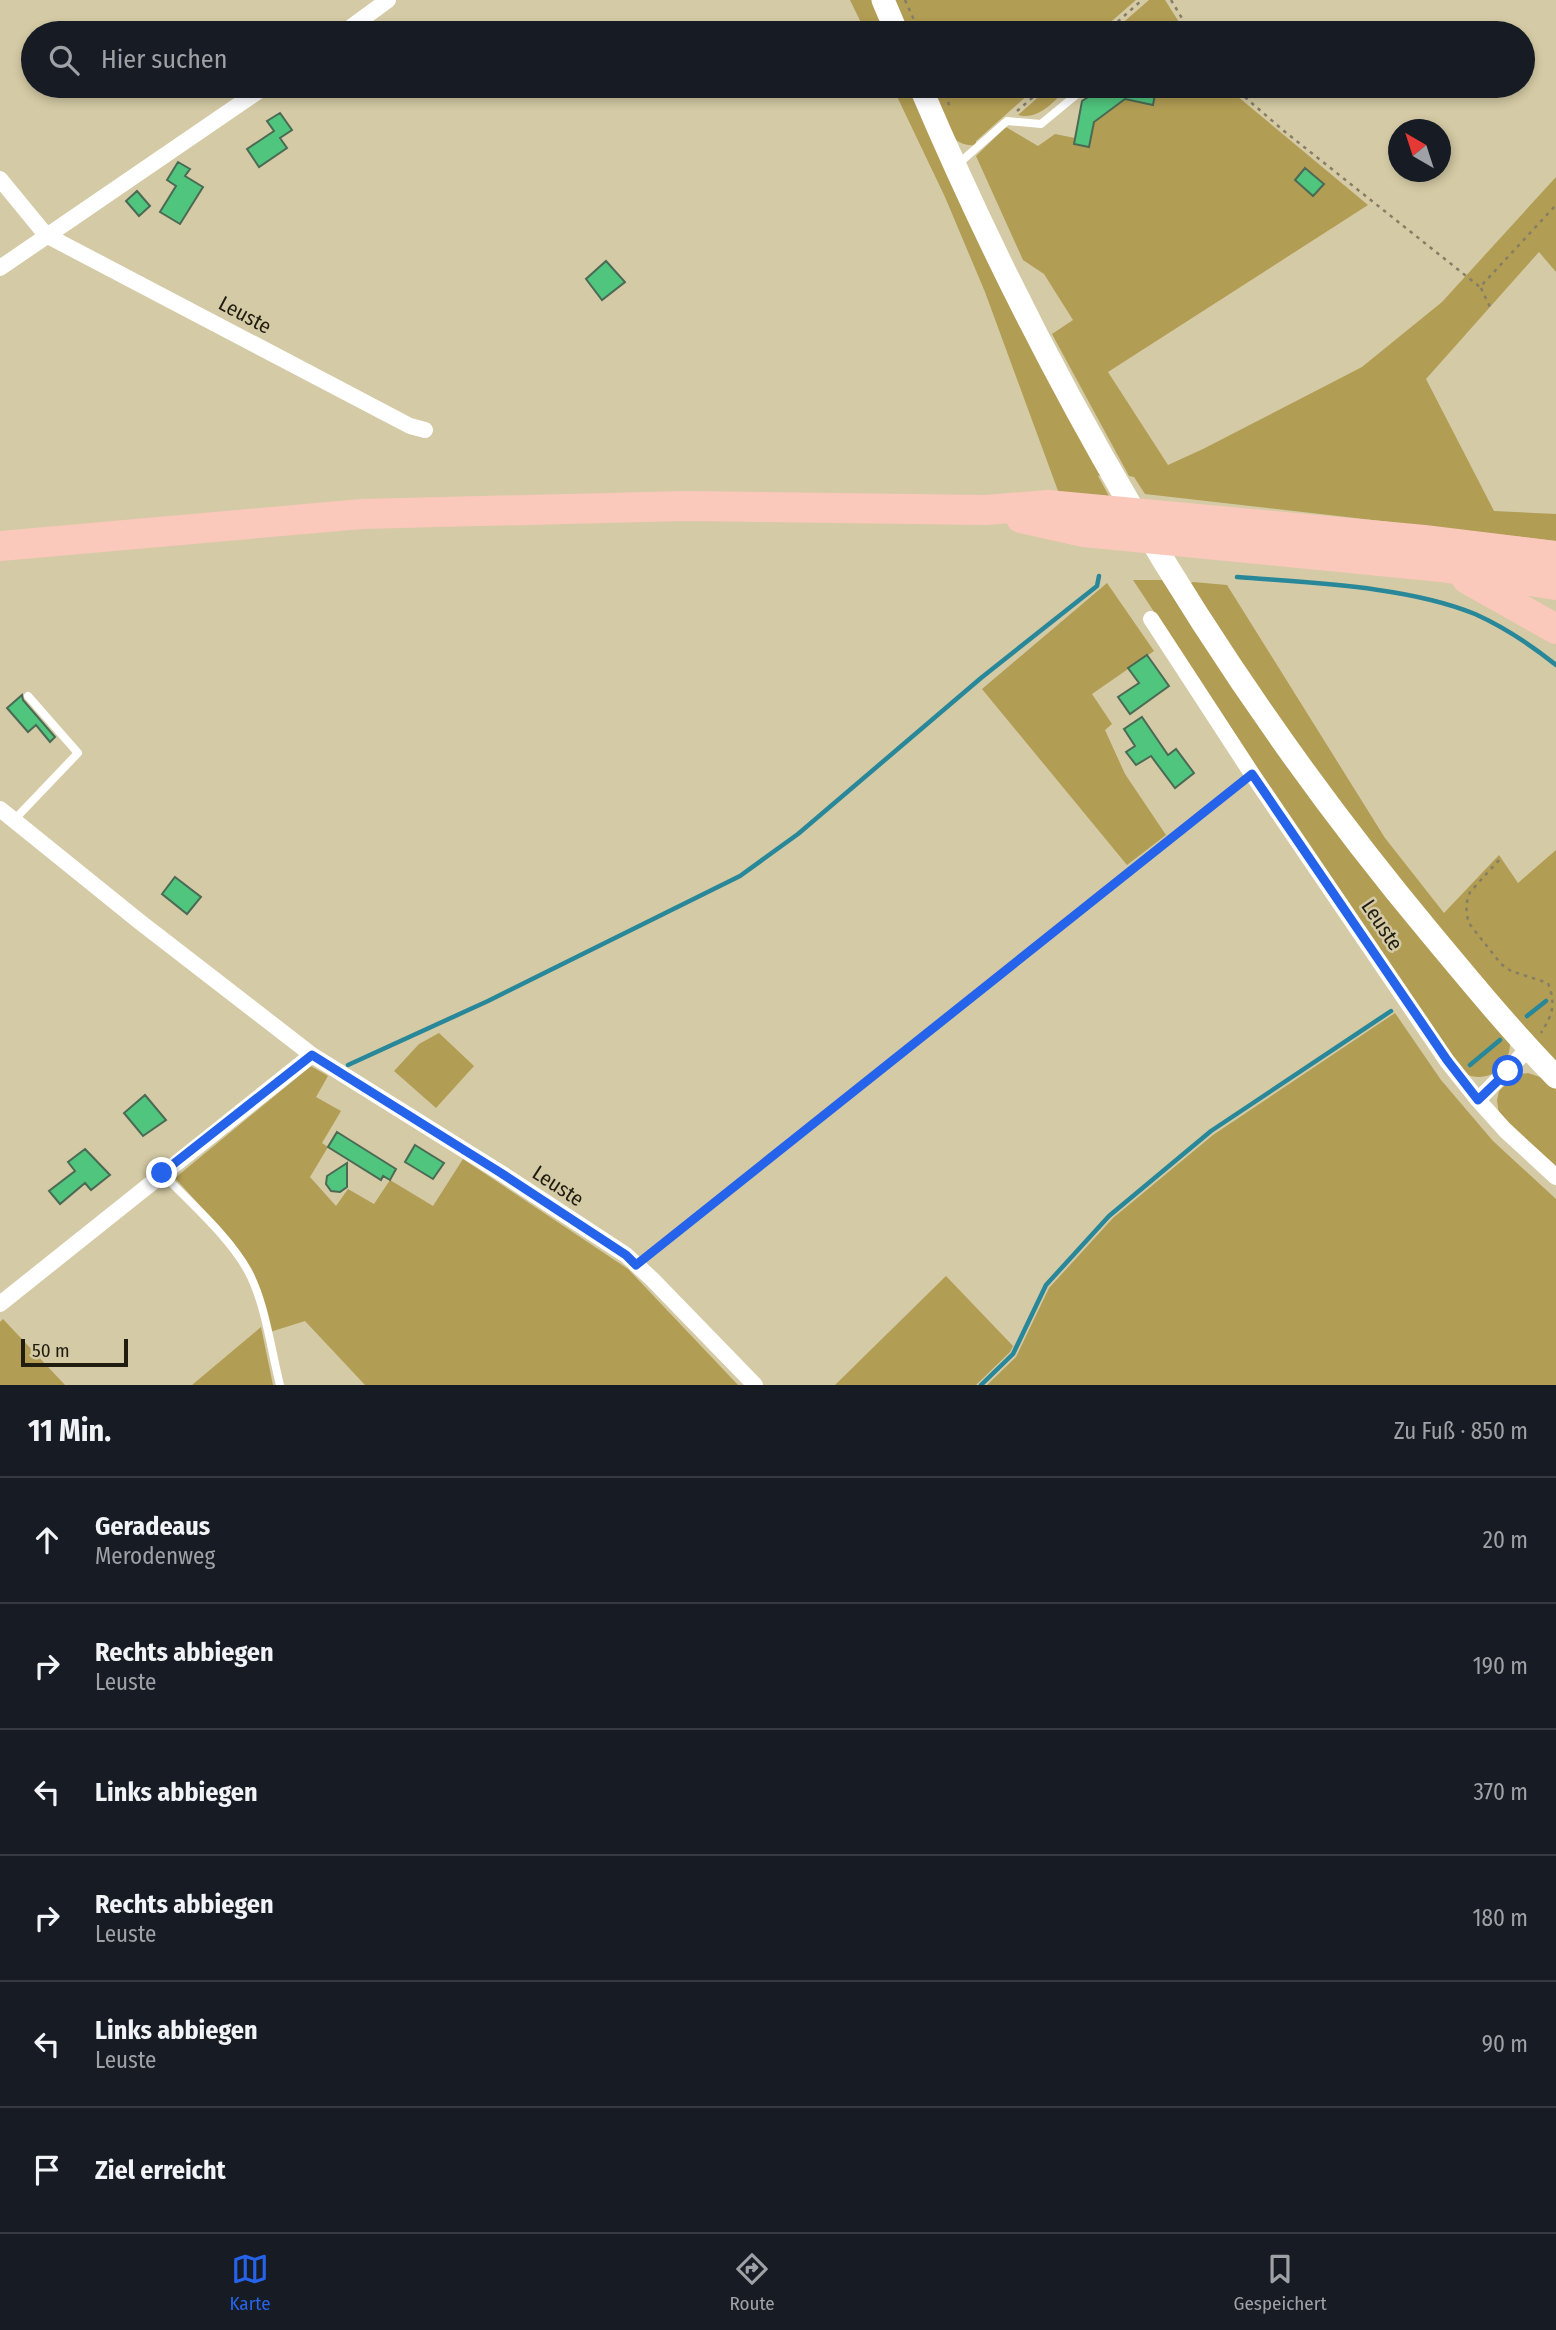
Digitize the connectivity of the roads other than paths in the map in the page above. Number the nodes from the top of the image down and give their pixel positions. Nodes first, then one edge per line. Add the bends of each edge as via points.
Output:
1 (388, 0) edge
2 (883, 0) edge
3 (359, 21) edge
4 (892, 21) edge
5 (248, 98) edge
6 (925, 98) edge
7 (1072, 98) edge
8 (954, 166) junction
9 (0, 179) edge
10 (46, 235) junction
11 (0, 268) edge
12 (425, 430) dead end
13 (986, 510) junction
14 (0, 546) edge
15 (1556, 556) edge
16 (1441, 567) junction
17 (1556, 585) edge
18 (1152, 619) dead end
19 (1556, 629) edge
20 (28, 696) dead end
21 (0, 810) edge
22 (14, 820) junction
23 (1529, 1048) junction
24 (312, 1055) junction
25 (1556, 1077) edge
26 (1478, 1100) junction
27 (162, 1173) junction
28 (1556, 1177) edge
29 (0, 1304) edge
30 (279, 1385) edge
31 (755, 1385) edge

1 - 3 street
2 - 4 main road
5 - 10 street
6 - 8 main road
7 - 8 lane via 1041,124 1007,121
8 - 23 main road via 1033,328 1174,580 1261,712 1370,859
9 - 10 street, Leuste
10 - 11 street
10 - 12 street, Leuste
13 - 14 highway via 685,506 362,514
13 - 15 highway via 1081,507
13 - 16 highway via 1084,532
16 - 17 highway
16 - 19 highway
18 - 26 street, Leuste via 1252,774
20 - 22 lane via 78,753
21 - 22 street, Leuste
22 - 24 street, Leuste
23 - 25 main road
23 - 26 street
24 - 27 street
24 - 31 street, Leuste via 626,1255
26 - 28 street, Leuste
27 - 29 street
27 - 30 lane via 248,1272

